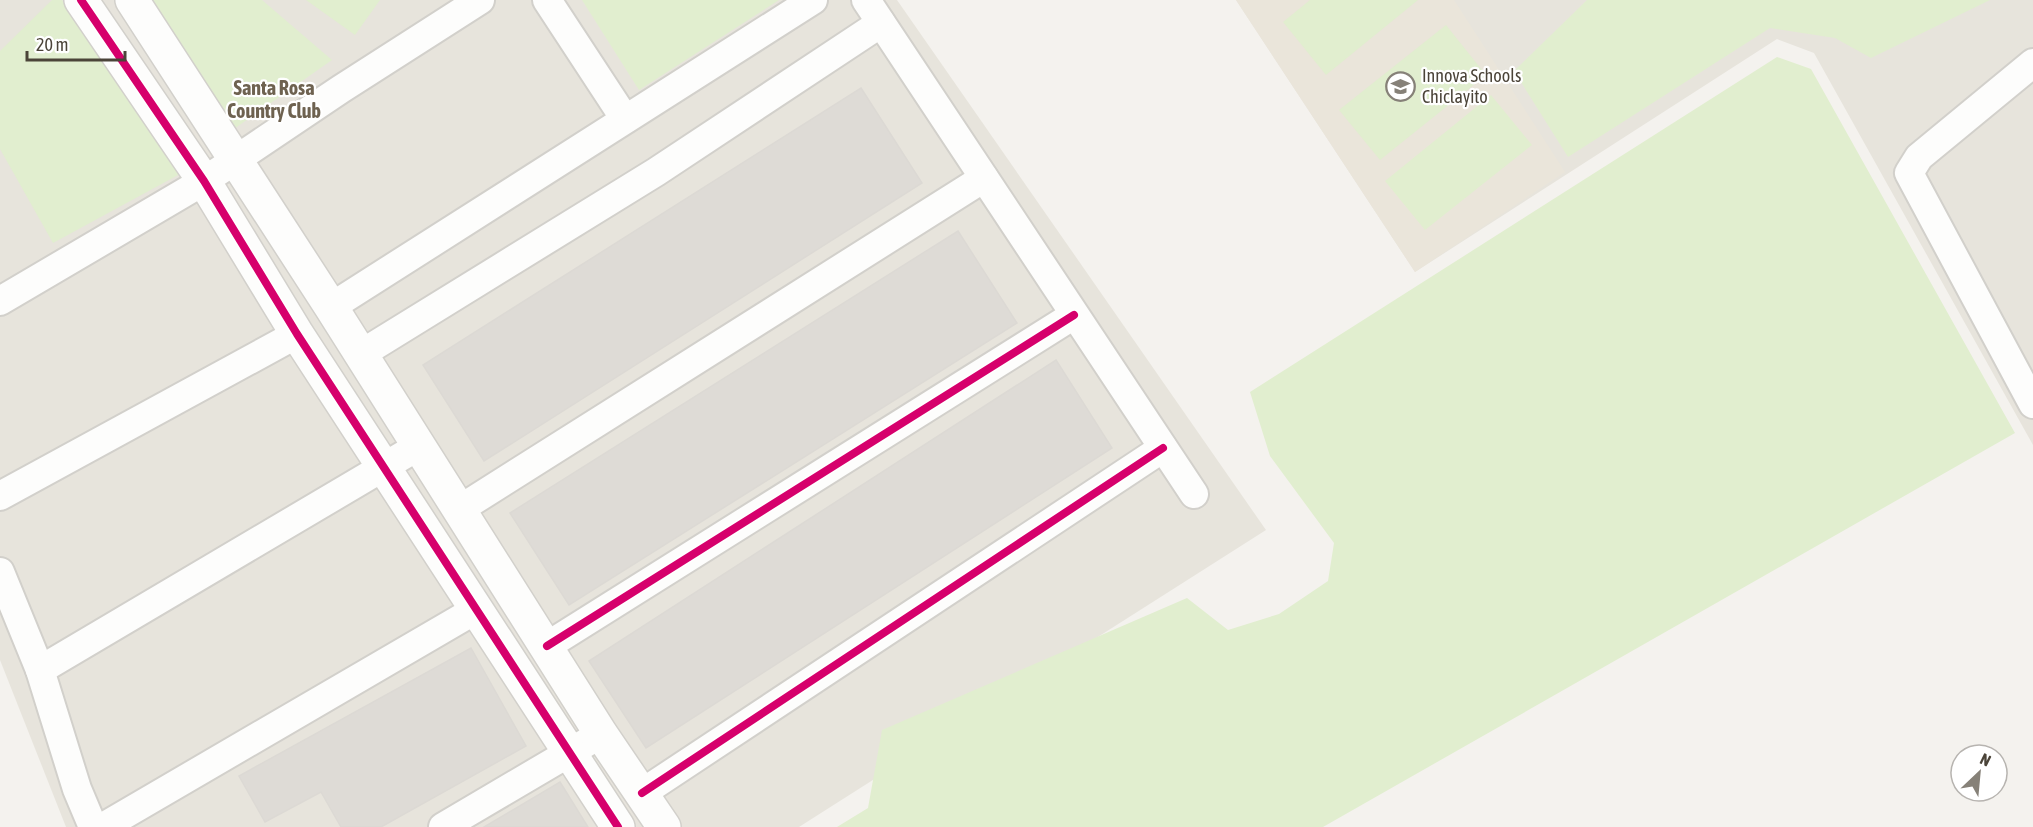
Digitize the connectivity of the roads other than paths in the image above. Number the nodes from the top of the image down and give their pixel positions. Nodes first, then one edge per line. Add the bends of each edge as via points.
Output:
1 (81, 0) edge
2 (132, 0) edge
3 (480, 0) edge
4 (547, 0) edge
5 (813, 0) edge
6 (873, 11) edge
7 (2033, 63) edge
8 (625, 119) junction
9 (235, 160) junction
10 (984, 178) junction
11 (204, 181) junction
12 (0, 301) edge
13 (331, 307) junction
14 (1074, 315) junction
15 (297, 334) junction
16 (361, 354) junction
17 (2033, 404) edge
18 (419, 446) junction
19 (1163, 448) junction
20 (384, 467) junction
21 (1194, 494) dead end
22 (0, 496) edge
23 (460, 509) junction
24 (0, 572) edge
25 (477, 609) junction
26 (547, 646) junction
27 (40, 670) junction
28 (601, 734) junction
29 (570, 753) junction
30 (642, 793) junction
31 (93, 827) edge
32 (103, 827) edge
33 (444, 827) edge
34 (618, 827) edge
35 (664, 827) edge

1 - 11 street
2 - 9 street
3 - 9 street
4 - 8 street
5 - 8 street
6 - 10 street
6 - 16 street via 656,171
7 - 17 street via 1919,157 1909,173
8 - 13 street
9 - 11 street
9 - 13 street
10 - 14 street
10 - 23 street
11 - 12 street
11 - 15 street
13 - 16 street
14 - 19 street
14 - 26 street
15 - 20 street
15 - 22 street
16 - 18 street
18 - 20 street
18 - 23 street
19 - 21 street
19 - 30 street
20 - 25 street
20 - 27 street
23 - 26 street
24 - 27 street
25 - 29 street
25 - 32 street
26 - 28 street
27 - 31 street via 77,789
28 - 29 street
28 - 30 street
29 - 33 street
29 - 34 street
30 - 35 street

